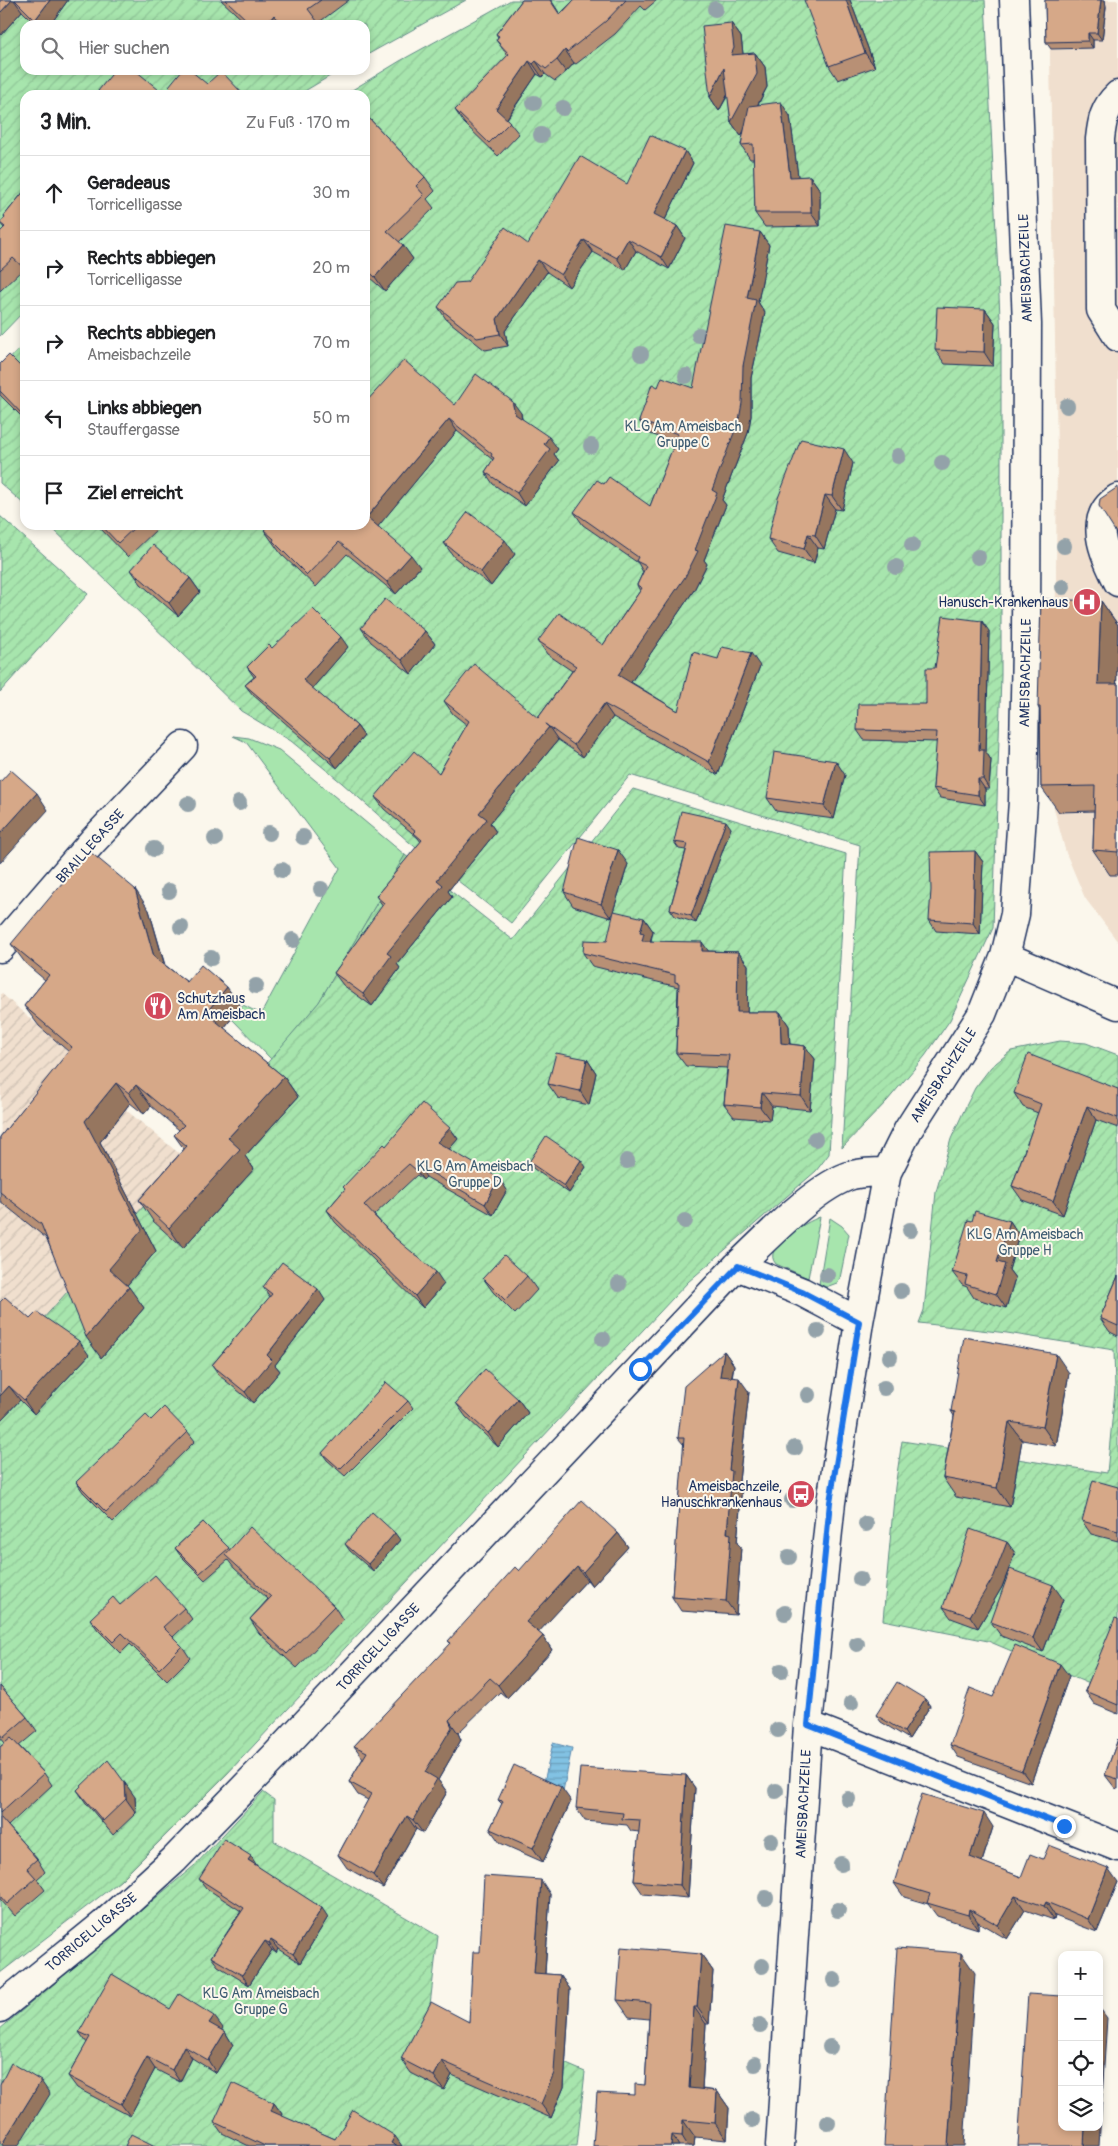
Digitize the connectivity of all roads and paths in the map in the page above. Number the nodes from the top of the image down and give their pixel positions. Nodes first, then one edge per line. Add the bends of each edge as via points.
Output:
1 (1014, 0) edge
2 (1118, 95) edge
3 (1118, 337) edge
4 (1118, 498) edge
5 (1118, 582) edge
6 (183, 746) dead end
7 (0, 948) edge
8 (1005, 956) junction
9 (1118, 1005) edge
10 (887, 1172) junction
11 (738, 1266) junction
12 (859, 1322) junction
13 (808, 1725) junction
14 (1118, 1847) edge
15 (0, 2008) edge
16 (780, 2146) edge

1 - 8 street, AMEISBACHZEILE via 1027,324 1026,635 1020,874 1016,914
2 - 3 street via 1109,103 1102,120 1100,139 1101,310
4 - 5 street via 1102,515 1100,527 1104,554
6 - 7 street, BRAILLEGASSE via 92,842
8 - 9 street
8 - 10 street, AMEISBACHZEILE via 982,1014 908,1130
10 - 11 street, TORRICELLIGASSE via 861,1174 832,1184 787,1219
10 - 12 street, AMEISBACHZEILE
11 - 12 street via 802,1292
11 - 15 street, TORRICELLIGASSE via 174,1860 106,1922
12 - 13 street, AMEISBACHZEILE via 830,1502
13 - 14 street
13 - 16 street, AMEISBACHZEILE

